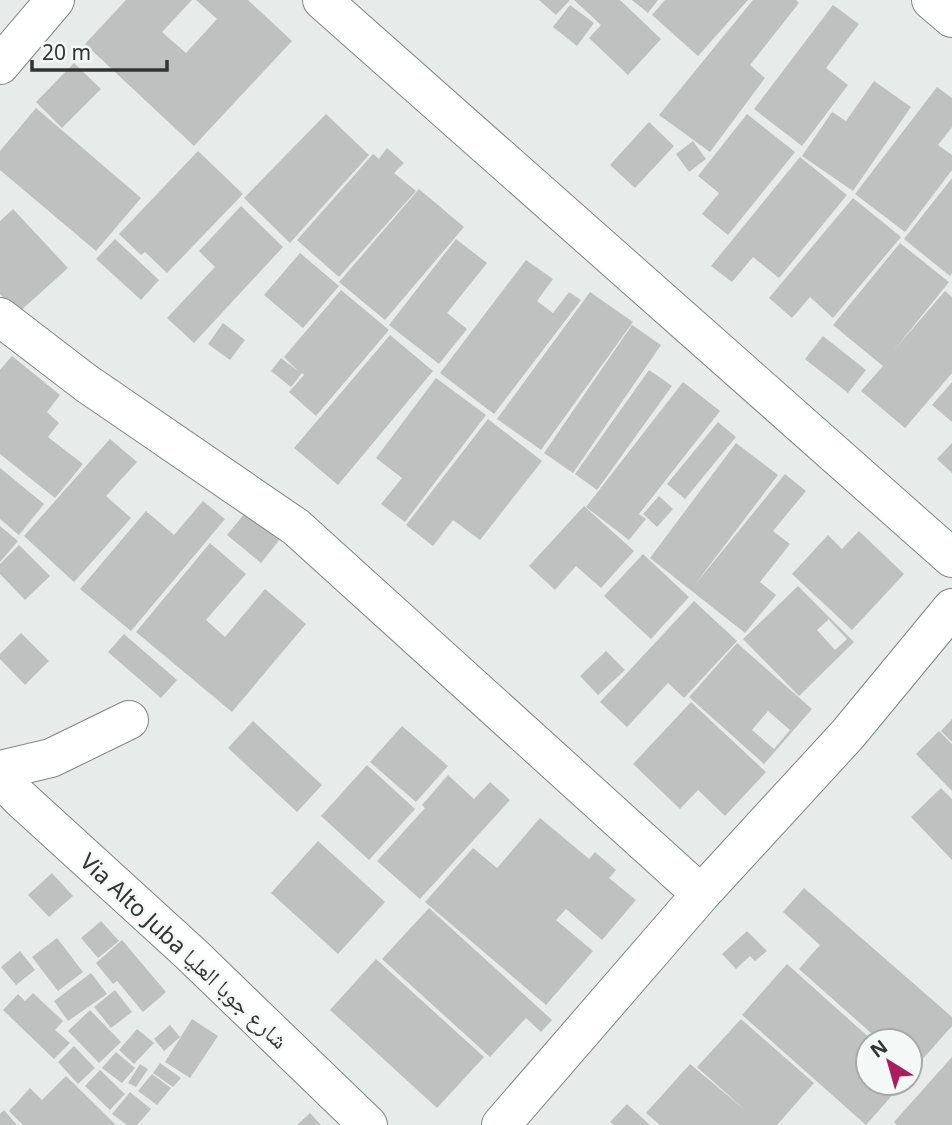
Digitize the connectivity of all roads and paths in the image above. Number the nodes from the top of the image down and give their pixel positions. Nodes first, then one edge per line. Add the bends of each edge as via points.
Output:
1 (55, 0) edge
2 (322, 0) edge
3 (931, 0) edge
4 (952, 18) edge
5 (0, 65) edge
6 (0, 317) edge
7 (952, 558) edge
8 (952, 608) edge
9 (129, 720) dead end
10 (5, 792) edge
11 (701, 894) junction
12 (368, 1125) edge
13 (501, 1125) edge

1 - 5 street
2 - 7 street
3 - 4 street
6 - 11 street via 86,383 296,527
8 - 11 street via 848,734
9 - 10 street via 51,758
10 - 12 street, Via Alto Juba شارع جوبا العليا via 191,954
11 - 13 street

